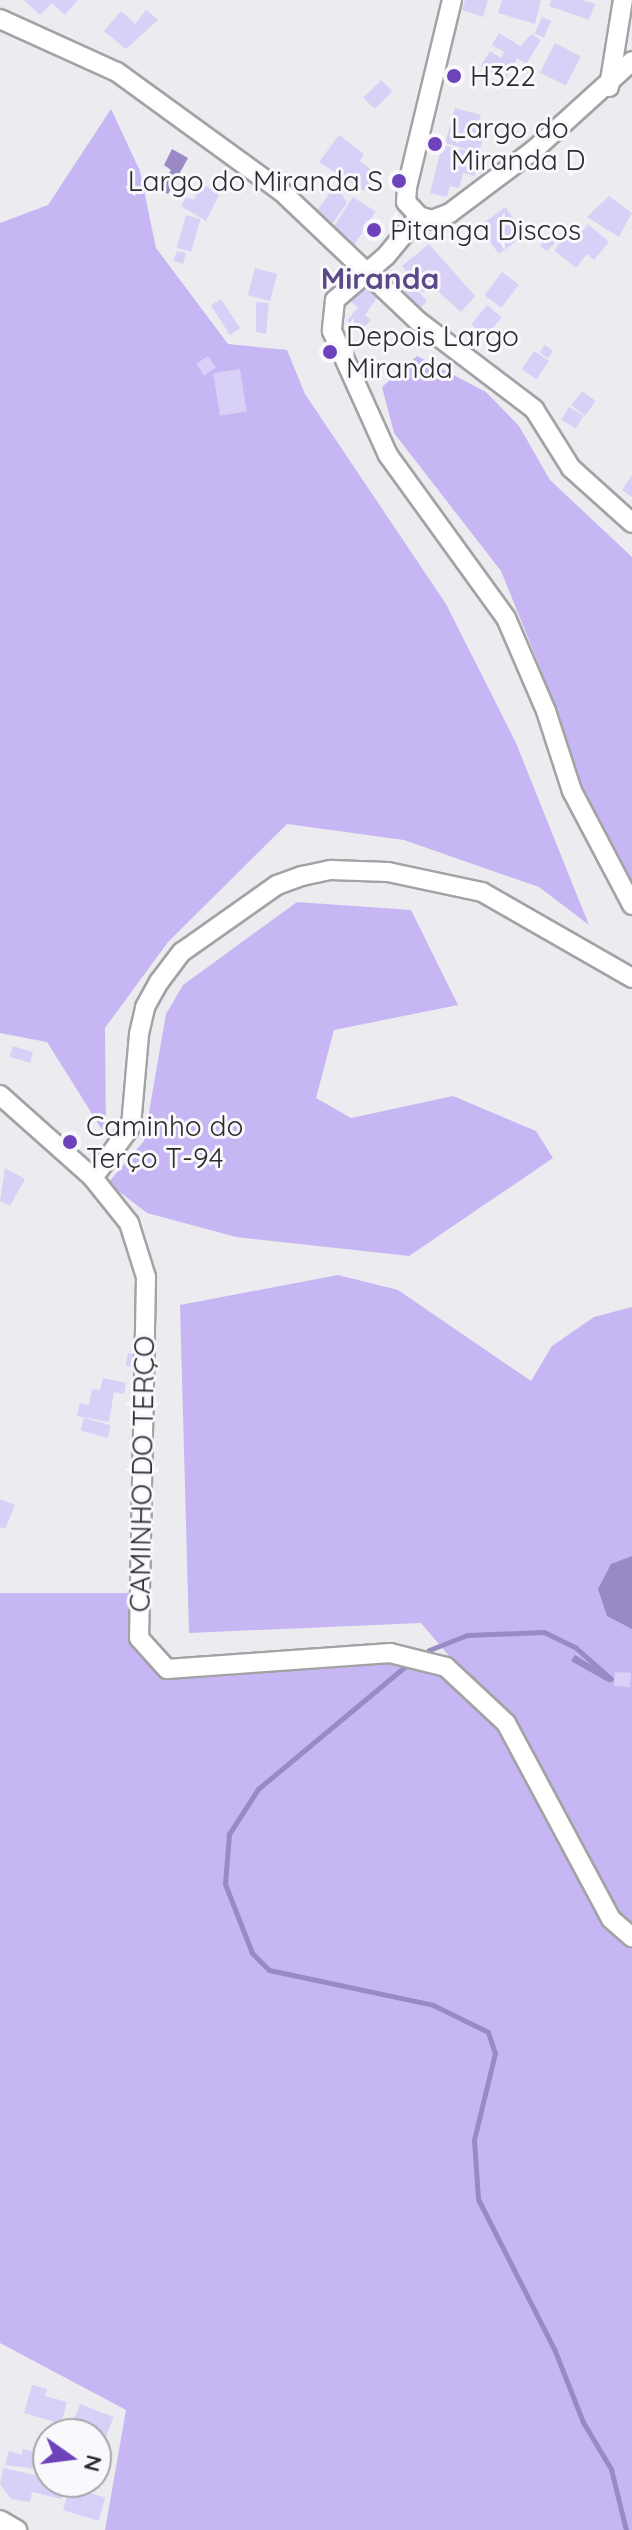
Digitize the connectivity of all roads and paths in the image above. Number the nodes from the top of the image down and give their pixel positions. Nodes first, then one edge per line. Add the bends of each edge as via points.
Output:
1 (452, 0) edge
2 (623, 0) edge
3 (0, 19) edge
4 (632, 61) edge
5 (609, 87) junction
6 (419, 216) junction
7 (369, 271) junction
8 (632, 523) edge
9 (632, 905) edge
10 (632, 978) edge
11 (0, 1095) edge
12 (93, 1178) junction
13 (632, 1937) edge
14 (0, 2520) edge
15 (17, 2530) edge

1 - 6 street via 407,188 406,202
2 - 5 street
3 - 7 street via 117,72 281,191
4 - 5 street
5 - 6 street via 450,213 432,220
6 - 7 street
7 - 8 street via 418,321 534,409 571,468
7 - 9 street via 335,300 332,331 388,455 506,618 546,711 572,791
10 - 12 street via 482,892 388,872 331,870 277,885 182,952 159,982 145,1007 139,1034 131,1126
11 - 12 street, CAMINHO DO TERÇO
12 - 13 street, CAMINHO DO TERÇO via 129,1223 146,1277 139,1638 167,1669 390,1653 446,1667 506,1723 611,1919
14 - 15 street

